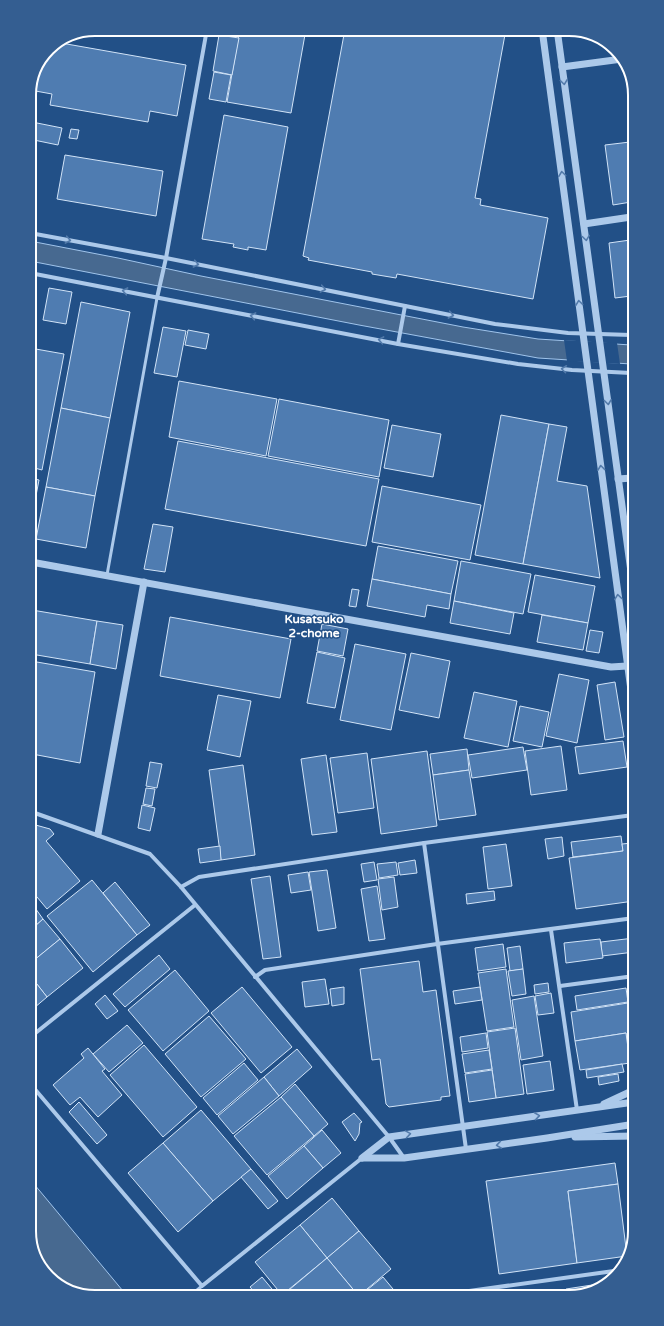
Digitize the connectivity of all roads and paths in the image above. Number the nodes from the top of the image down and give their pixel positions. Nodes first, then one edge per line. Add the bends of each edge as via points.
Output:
1 (206, 36) edge
2 (543, 36) edge
3 (558, 36) edge
4 (616, 60) edge
5 (562, 66) junction
6 (628, 217) edge
7 (584, 224) junction
8 (36, 234) edge
9 (166, 258) junction
10 (36, 274) edge
11 (157, 298) junction
12 (406, 306) junction
13 (584, 333) junction
14 (599, 334) junction
15 (628, 335) edge
16 (398, 344) junction
17 (588, 371) junction
18 (604, 372) junction
19 (628, 373) edge
20 (628, 479) edge
21 (618, 480) junction
22 (628, 540) edge
23 (36, 563) edge
24 (107, 576) junction
25 (144, 582) junction
26 (627, 666) junction
27 (628, 672) edge
28 (36, 813) edge
29 (628, 815) edge
30 (98, 834) junction
31 (424, 843) junction
32 (181, 887) junction
33 (195, 905) junction
34 (628, 919) edge
35 (551, 930) junction
36 (437, 944) junction
37 (255, 977) junction
38 (628, 977) edge
39 (560, 986) junction
40 (36, 1033) edge
41 (36, 1091) edge
42 (628, 1093) edge
43 (628, 1103) edge
44 (597, 1107) junction
45 (577, 1110) junction
46 (628, 1125) edge
47 (463, 1126) junction
48 (628, 1136) edge
49 (389, 1137) junction
50 (547, 1138) junction
51 (466, 1149) junction
52 (362, 1158) junction
53 (404, 1158) junction
54 (612, 1271) edge
55 (202, 1286) junction
56 (197, 1290) edge
57 (477, 1290) edge

1 - 9 street
13 -> 2 street
3 - 5 street
4 - 5 street
5 -> 7 street
6 - 7 street
7 -> 14 street
8 -> 9 street
9 - 11 street
9 -> 12 street
11 -> 10 street
16 -> 11 street
11 - 24 lane
12 -> 13 street via 495,324
12 - 16 street
13 - 14 street
13 - 17 street
14 - 15 street
14 - 18 street
17 -> 16 street via 518,364
17 - 18 street
26 -> 17 street
18 - 19 street
18 -> 21 street
20 - 21 street
21 - 22 street
23 - 24 street
24 - 25 street
25 - 26 street via 612,667
25 - 30 street
26 - 27 street
28 - 30 street
29 - 31 street
30 - 32 street via 150,854
31 - 32 street via 199,877
31 - 36 street
32 - 33 street
33 - 37 street
33 - 40 street
34 - 35 street
35 - 36 street
35 - 39 street
36 - 37 street via 265,970
36 - 47 street
37 - 49 street
38 - 39 street
39 - 45 street
41 - 55 street
42 - 44 street
43 - 44 street
44 - 45 street
47 -> 45 street
46 - 50 street
49 -> 47 street
47 - 51 street
48 - 50 street
49 - 52 street
49 - 53 street
50 -> 51 street
51 - 53 street
52 - 53 street
52 - 55 street
54 - 57 street
55 - 56 lane

